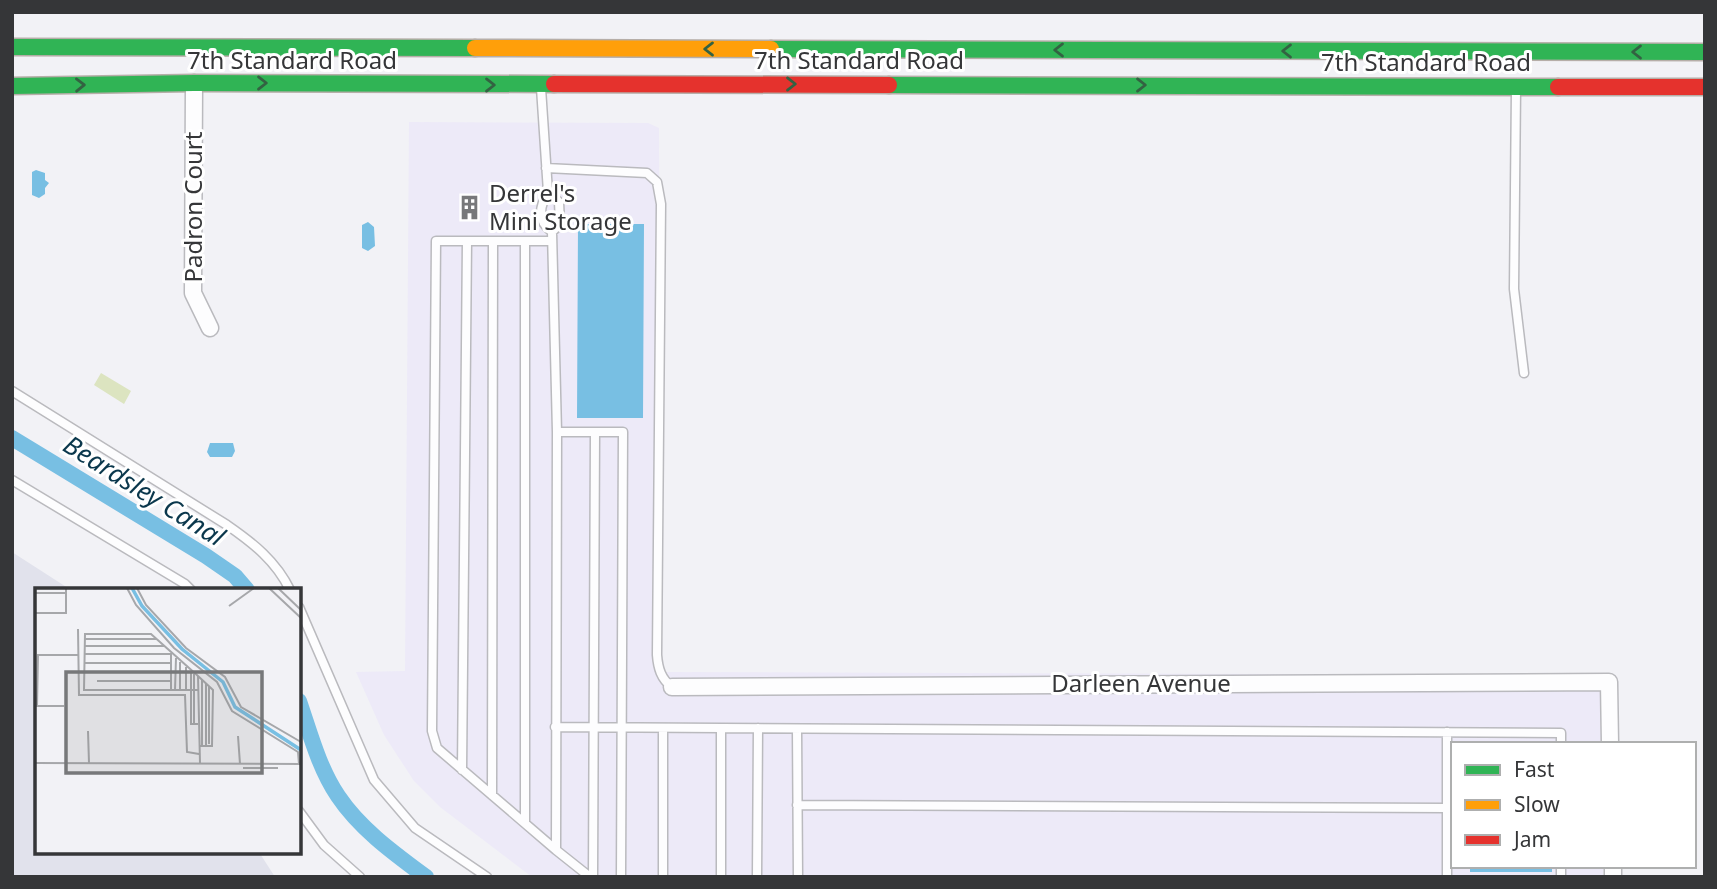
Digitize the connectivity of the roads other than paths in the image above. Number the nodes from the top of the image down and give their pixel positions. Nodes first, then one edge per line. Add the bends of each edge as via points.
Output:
1 (12, 47) edge
2 (1705, 52) edge
3 (194, 83) junction
4 (541, 85) junction
5 (12, 86) edge
6 (1516, 86) junction
7 (1705, 87) edge
8 (546, 168) junction
9 (548, 192) junction
10 (552, 237) junction
11 (467, 242) junction
12 (493, 242) junction
13 (525, 242) junction
14 (210, 328) dead end
15 (1524, 373) dead end
16 (12, 391) edge
17 (558, 432) junction
18 (595, 432) junction
19 (12, 480) edge
20 (188, 588) edge
21 (289, 588) edge
22 (301, 612) edge
23 (672, 687) joint
24 (555, 727) junction
25 (594, 727) junction
26 (622, 728) junction
27 (663, 728) junction
28 (721, 728) junction
29 (758, 728) junction
30 (797, 729) junction
31 (1447, 732) junction
32 (1561, 742) edge
33 (1610, 742) edge
34 (462, 770) junction
35 (492, 795) junction
36 (797, 805) junction
37 (1447, 808) junction
38 (301, 814) edge
39 (525, 823) junction
40 (556, 850) junction
41 (360, 877) edge
42 (487, 877) edge
43 (591, 877) edge
44 (621, 877) edge
45 (663, 877) edge
46 (721, 877) edge
47 (757, 877) edge
48 (798, 877) edge
49 (1447, 877) edge

2 -> 1 main road, 7th Standard Road
3 -> 4 main road, 7th Standard Road
5 -> 3 main road, 7th Standard Road
3 - 14 street, Padron Court via 193,293
4 -> 6 main road, 7th Standard Road
4 - 8 lane
6 - 7 main road, 7th Standard Road
6 - 15 lane via 1514,289
8 - 9 lane
8 - 23 lane via 647,173 657,182 661,204 658,667
9 - 10 lane via 541,204 541,218
9 - 10 lane via 559,202 560,224
10 - 13 lane
10 - 17 lane
11 - 12 lane
11 - 34 lane
11 - 34 lane via 436,242 432,730 437,748
12 - 13 lane
12 - 35 lane
13 - 39 lane
16 - 21 lane via 258,546
17 - 18 lane
17 - 24 lane
18 - 25 lane
18 - 26 lane via 623,432
19 - 20 lane
22 - 42 lane via 374,780 415,828
23 - 33 street, Darleen Avenue via 1609,682
24 - 25 lane
24 - 40 lane
25 - 26 lane
25 - 43 lane
26 - 27 lane
26 - 44 lane
27 - 28 lane
27 - 45 lane
28 - 29 lane
28 - 46 lane
29 - 30 lane
29 - 47 lane
30 - 31 lane
30 - 36 lane
31 - 32 lane via 1561,733
31 - 37 lane
34 - 35 lane
35 - 39 lane
36 - 37 lane
36 - 48 lane
37 - 49 lane
38 - 41 lane via 324,845
39 - 40 lane
40 - 43 lane

